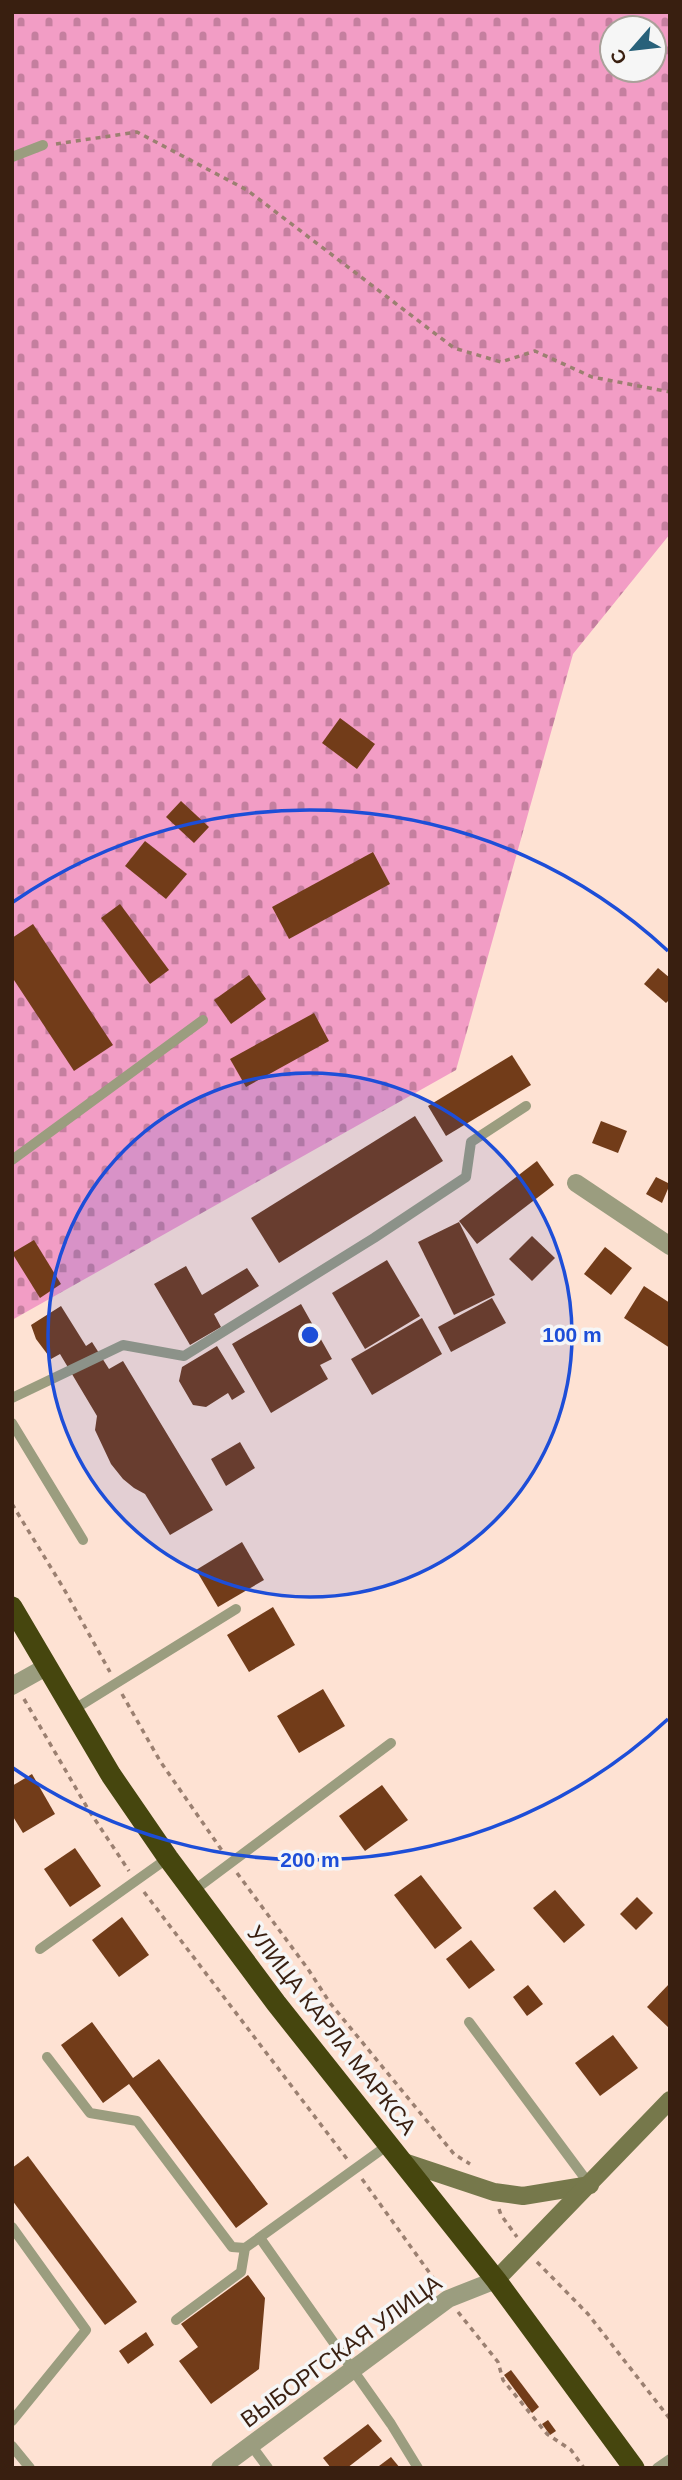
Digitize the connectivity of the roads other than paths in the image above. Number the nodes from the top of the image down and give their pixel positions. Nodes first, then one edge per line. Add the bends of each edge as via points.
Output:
1 (43, 145) road end
2 (12, 157) edge
3 (203, 1020) dead end
4 (526, 1106) dead end
5 (12, 1160) edge
6 (576, 1183) dead end
7 (670, 1246) edge
8 (13, 1396) edge
9 (12, 1423) edge
10 (83, 1540) dead end
11 (12, 1607) edge
12 (236, 1609) dead end
13 (46, 1667) junction
14 (14, 1685) edge
15 (72, 1710) junction
16 (391, 1743) dead end
17 (168, 1858) junction
18 (192, 1891) junction
19 (40, 1949) dead end
20 (468, 2022) dead end
21 (47, 2056) dead end
22 (670, 2100) edge
23 (395, 2153) junction
24 (590, 2185) junction
25 (12, 2227) edge
26 (260, 2238) junction
27 (245, 2248) junction
28 (496, 2280) junction
29 (176, 2320) dead end
30 (354, 2370) junction
31 (12, 2421) edge
32 (251, 2445) junction
33 (12, 2446) edge
34 (670, 2459) edge
35 (30, 2468) edge
36 (220, 2468) edge
37 (268, 2468) edge
38 (418, 2468) edge
39 (634, 2468) edge
40 (657, 2468) edge

1 - 2 lane
3 - 5 lane
4 - 8 lane via 471,1142 466,1177 184,1356 123,1345
6 - 7 street
9 - 10 lane
11 - 13 highway, УЛИЦА КАРЛА МАРКСА
12 - 15 lane
13 - 14 street
13 - 15 highway, УЛИЦА КАРЛА МАРКСА
15 - 17 highway, УЛИЦА КАРЛА МАРКСА
16 - 18 lane
17 - 18 highway, УЛИЦА КАРЛА МАРКСА
17 - 19 lane
18 - 23 highway, УЛИЦА КАРЛА МАРКСА
20 - 24 lane
21 - 27 lane via 90,2113 138,2120 232,2246
22 - 24 street, ВЫБОРГСКАЯ УЛИЦА
23 - 24 street via 494,2192 523,2196
23 - 26 lane via 355,2169
23 - 28 highway, УЛИЦА КАРЛА МАРКСА
24 - 28 street, ВЫБОРГСКАЯ УЛИЦА
25 - 31 lane via 86,2330
26 - 27 lane
26 - 30 lane
27 - 29 lane via 241,2272
28 - 30 street, ВЫБОРГСКАЯ УЛИЦА via 449,2299
28 - 39 highway, УЛИЦА КАРЛА МАРКСА
30 - 32 street, ВЫБОРГСКАЯ УЛИЦА
30 - 38 lane
32 - 36 street, ВЫБОРГСКАЯ УЛИЦА
32 - 37 lane
33 - 35 lane
34 - 40 lane

